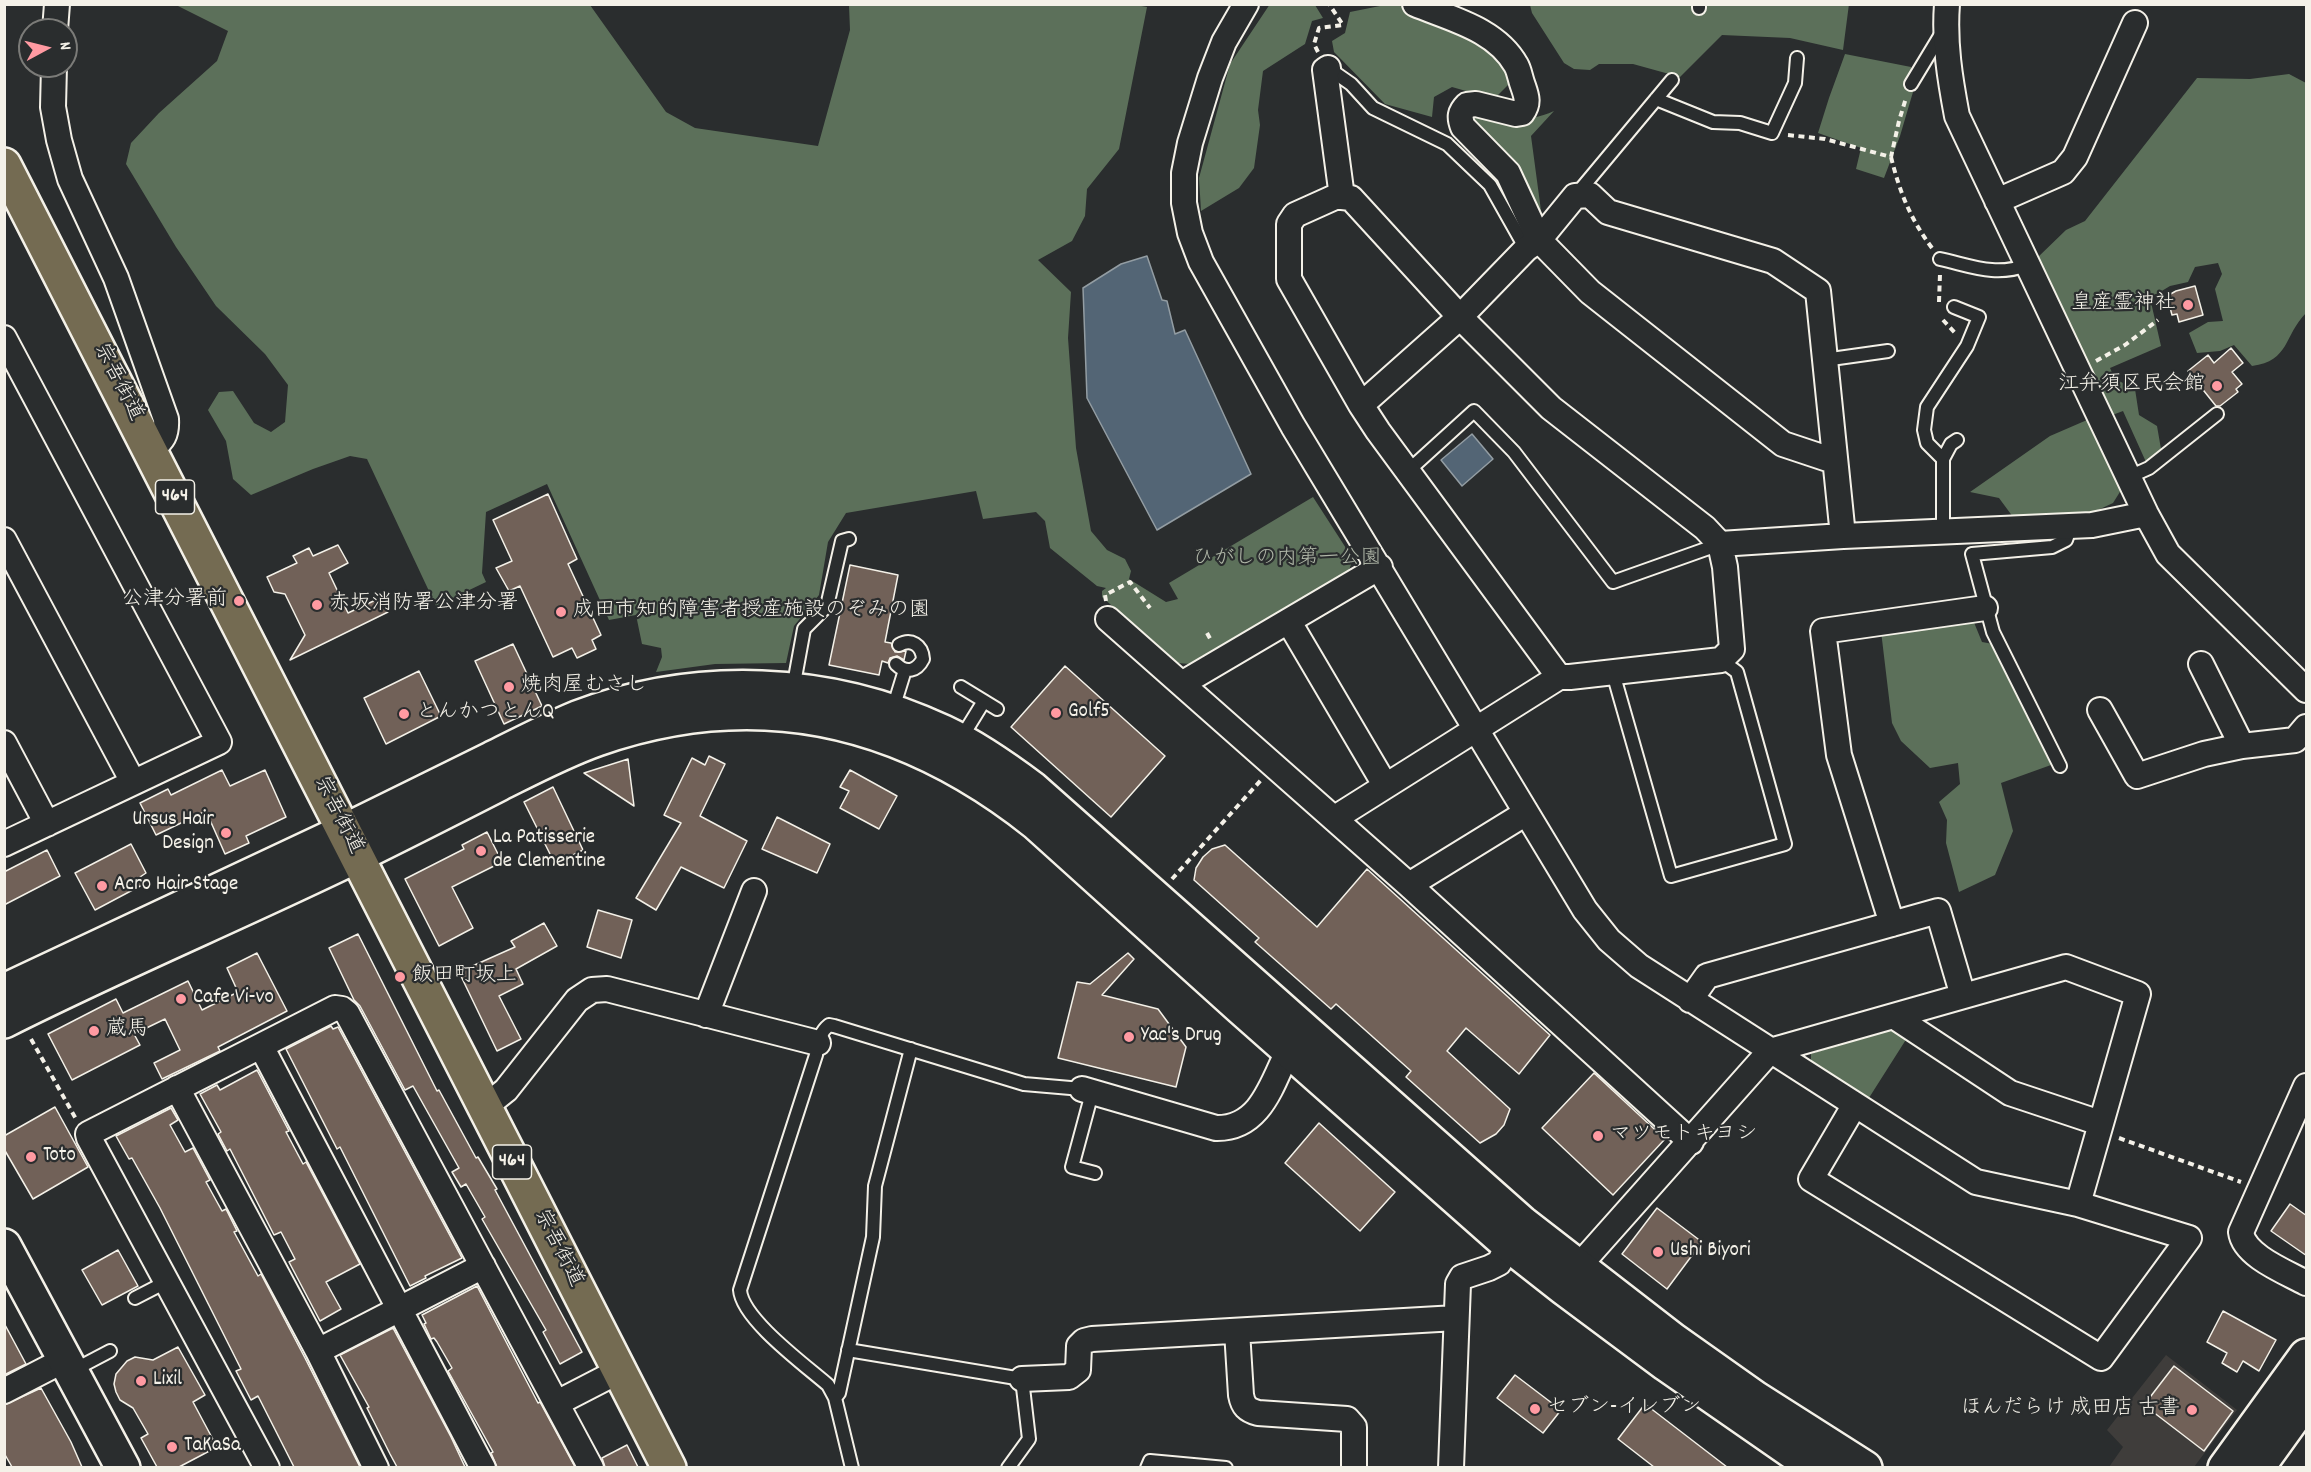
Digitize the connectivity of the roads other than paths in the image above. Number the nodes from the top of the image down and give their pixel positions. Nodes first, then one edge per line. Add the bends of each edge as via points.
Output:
1 (1246, 4) edge
2 (1415, 4) edge
3 (1946, 16) edge
4 (2134, 23) dead end
5 (1797, 58) dead end
6 (1325, 63) joint
7 (54, 78) edge
8 (1672, 80) dead end
9 (1911, 84) road end
10 (1656, 99) junction
11 (4, 165) edge
12 (1575, 196) junction
13 (1342, 197) junction
14 (1997, 201) junction
15 (1533, 244) junction
16 (1940, 259) dead end
17 (2027, 264) junction
18 (1954, 308) dead end
19 (1460, 316) junction
20 (4, 338) edge
21 (1888, 351) dead end
22 (1824, 360) junction
23 (1361, 405) junction
24 (2217, 414) dead end
25 (1957, 440) dead end
26 (151, 450) junction
27 (1943, 459) junction
28 (1834, 460) junction
29 (1408, 471) junction
30 (2129, 477) junction
31 (2146, 514) junction
32 (2071, 526) junction
33 (1943, 532) junction
34 (1843, 536) junction
35 (849, 539) dead end
36 (4, 540) edge
37 (1720, 544) junction
38 (1380, 567) junction
39 (1985, 608) junction
40 (1108, 619) dead end
41 (1289, 622) junction
42 (906, 640) dead end
43 (1721, 660) junction
44 (2201, 664) dead end
45 (1613, 673) junction
46 (1559, 677) junction
47 (1183, 683) junction
48 (961, 687) dead end
49 (793, 690) junction
50 (2307, 690) edge
51 (984, 701) junction
52 (997, 709) dead end
53 (2100, 710) dead end
54 (892, 712) junction
55 (2307, 728) edge
56 (1476, 729) junction
57 (960, 741) junction
58 (4, 743) edge
59 (2242, 746) junction
60 (2060, 766) dead end
61 (133, 782) junction
62 (1385, 785) junction
63 (1526, 813) junction
64 (1335, 818) junction
65 (47, 824) junction
66 (351, 843) junction
67 (4, 844) edge
68 (1409, 885) junction
69 (754, 891) dead end
70 (1892, 924) junction
71 (4, 991) edge
72 (1963, 996) junction
73 (1690, 1000) junction
74 (706, 1015) junction
75 (1895, 1017) junction
76 (4, 1021) edge
77 (818, 1043) junction
78 (261, 1046) junction
79 (911, 1049) junction
80 (1289, 1049) junction
81 (1770, 1051) junction
82 (2307, 1086) edge
83 (177, 1088) junction
84 (1087, 1091) junction
85 (483, 1105) junction
86 (1854, 1106) junction
87 (2099, 1127) junction
88 (1691, 1142) junction
89 (1095, 1173) dead end
90 (2078, 1204) junction
91 (1515, 1233) junction
92 (4, 1246) edge
93 (483, 1266) junction
94 (1570, 1278) junction
95 (166, 1282) junction
96 (2307, 1283) edge
97 (135, 1298) dead end
98 (401, 1309) junction
99 (1456, 1318) junction
100 (1237, 1331) junction
101 (848, 1350) junction
102 (110, 1351) dead end
103 (318, 1351) junction
104 (2307, 1356) edge
105 (69, 1365) junction
106 (619, 1371) junction
107 (1022, 1379) junction
108 (4, 1390) edge
109 (835, 1398) junction
110 (2307, 1400) edge
111 (557, 1403) junction
112 (123, 1467) edge
113 (267, 1467) edge
114 (376, 1467) edge
115 (483, 1467) edge
116 (591, 1467) edge
117 (669, 1467) edge
118 (852, 1467) edge
119 (1008, 1467) edge
120 (1147, 1467) edge
121 (1226, 1467) edge
122 (1354, 1467) edge
123 (1451, 1467) edge
124 (1816, 1467) edge
125 (1865, 1467) edge
126 (2225, 1467) edge
127 (2257, 1467) edge

1 - 38 street via 1210,78 1190,144 1184,173 1190,233 1200,262 1293,426
2 - 15 street via 1493,39 1516,65 1527,100 1522,113 1476,104 1461,110 1460,118 1463,127 1508,173
3 - 9 lane
3 - 14 street via 1949,75 1957,116
4 - 14 street via 2075,157 2063,172
5 - 10 lane via 1795,83 1772,133 1740,123 1713,122
6 - 13 street
6 - 15 lane via 1373,108 1448,144 1490,185
7 - 26 street via 53,107 70,179 116,278 166,418 164,439
8 - 10 lane
10 - 12 lane
11 - 26 highway, 宗吾街道 / 464
12 - 15 street
12 - 22 street via 1590,195 1608,212 1773,261 1818,291
13 - 19 street via 1351,198
13 - 23 street via 1295,215 1289,224 1288,269 1289,279
14 - 17 street
15 - 19 street
15 - 28 street via 1783,444
16 - 17 lane via 1995,271 2010,271
17 - 30 street
18 - 27 lane via 1979,317 1967,346 1927,407 1927,444
19 - 23 street
19 - 37 street via 1551,408 1705,528
20 - 61 street via 219,742
21 - 22 lane
22 - 28 street
23 - 29 street
24 - 30 lane via 2149,468
25 - 27 lane
26 - 66 highway, 宗吾街道 / 464
27 - 33 lane
28 - 34 street
29 - 37 lane via 1474,411 1514,452 1613,582
29 - 46 street
30 - 31 street
31 - 32 street
31 - 50 street via 2168,554
32 - 33 street
32 - 39 lane via 2066,540 2052,547 1972,554
33 - 34 street
34 - 37 street
35 - 49 lane via 842,541 827,606 804,629
36 - 61 street
37 - 43 street via 1732,649
38 - 41 street
38 - 56 street
39 - 60 lane via 1993,632
39 - 70 street via 1823,631 1839,755
40 - 47 street
41 - 47 street
41 - 62 street
42 - 54 lane via 919,646 922,659 915,669 901,667
43 - 45 street
43 - 45 lane via 1737,672 1785,844 1671,876
44 - 59 street
45 - 46 street
46 - 56 street
47 - 64 street
48 - 51 lane
49 - 54 street via 842,697
49 - 66 street via 709,689 644,698 577,718 528,740
51 - 52 lane
51 - 57 lane
53 - 59 street via 2137,776
54 - 57 street
55 - 59 street via 2295,740
56 - 62 street
56 - 63 street
57 - 91 street via 1033,789
58 - 65 street
61 - 65 street
62 - 64 street
63 - 68 street
63 - 73 street via 1596,926 1623,954
64 - 68 street
65 - 67 street
66 - 71 street
66 - 76 street
66 - 80 street via 594,740 642,724 705,713 810,716 895,740 966,773 1004,797
66 - 85 highway, 宗吾街道 / 464
68 - 88 street
69 - 74 street
70 - 72 street via 1938,911
70 - 73 street via 1707,976
72 - 75 street
72 - 87 street via 2066,967 2138,994
73 - 81 street
74 - 77 street
74 - 85 street via 607,989 592,990 577,1000 506,1090
75 - 81 street
75 - 87 street via 2010,1094
77 - 79 lane via 829,1025
77 - 109 lane via 740,1290 745,1307 758,1324 828,1385
78 - 83 street
78 - 93 street via 335,1008 342,1009
78 - 98 street
79 - 84 lane via 1024,1083
79 - 101 lane via 875,1186 873,1237
80 - 84 street via 1256,1113 1242,1124 1225,1128 1156,1118
80 - 91 street
81 - 86 street
81 - 88 street
82 - 96 street via 2241,1232 2251,1252
83 - 95 street via 88,1134
83 - 103 street
84 - 89 lane via 1072,1167
85 - 106 highway, 宗吾街道 / 464
86 - 90 street via 1976,1182
86 - 90 street via 1811,1179 2101,1358 2189,1238
87 - 90 street
88 - 94 street
91 - 94 street
91 - 99 street via 1499,1263 1462,1276
92 - 105 street
93 - 98 street
93 - 111 street
94 - 124 street via 1666,1364
94 - 125 street via 1665,1334 1755,1398
95 - 97 lane
95 - 113 street
98 - 103 street
98 - 115 street
99 - 100 street
99 - 123 street
100 - 107 street via 1084,1341 1079,1346 1078,1370 1069,1377
100 - 122 street via 1242,1403 1258,1413 1347,1419 1354,1427
101 - 107 lane
101 - 109 lane
102 - 105 lane
103 - 114 street
104 - 126 street
105 - 108 street
105 - 112 street
106 - 111 street
106 - 117 highway, 宗吾街道 / 464
107 - 119 lane via 1029,1439
109 - 118 lane
110 - 127 street
111 - 116 street
120 - 121 lane via 1150,1461

